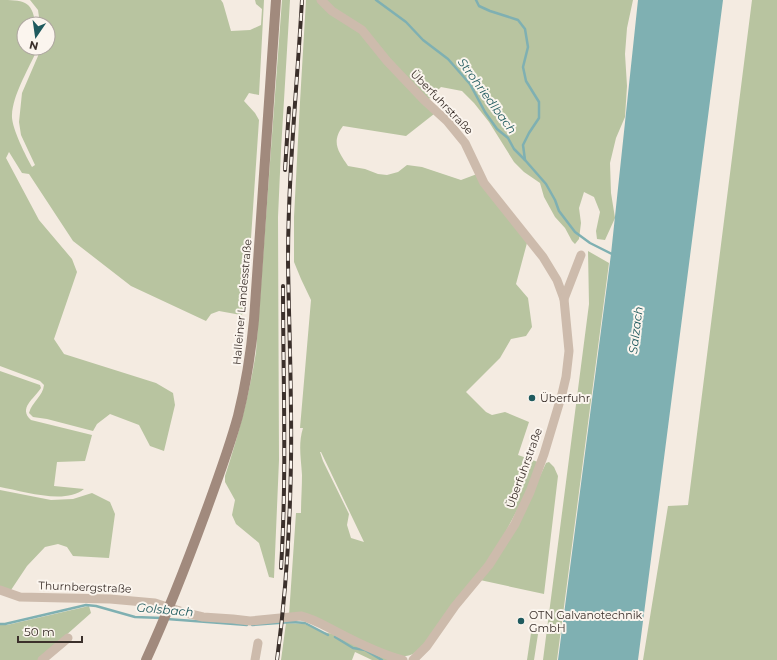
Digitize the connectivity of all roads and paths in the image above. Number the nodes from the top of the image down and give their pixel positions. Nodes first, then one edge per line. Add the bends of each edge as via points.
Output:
1 (276, 0) edge
2 (321, 0) edge
3 (581, 255) dead end
4 (564, 299) junction
5 (0, 590) edge
6 (168, 610) junction
7 (68, 638) dead end
8 (258, 643) dead end
9 (42, 660) edge
10 (146, 660) edge
11 (255, 660) edge
12 (403, 660) edge
13 (413, 660) edge

1 - 6 main road, Halleiner Landesstraße via 254,320 248,370 230,444
2 - 4 street, Überfuhrstraße via 332,11 362,30 386,61 466,143 484,183 543,257 557,280
3 - 4 street, Überfuhrstraße
4 - 13 street, Überfuhrstraße via 569,351 566,378 546,448 530,492 516,524 489,565 455,606 427,646
5 - 6 street, Thurnbergstraße via 20,597 156,602
6 - 10 main road, Halleiner Landesstraße
6 - 12 street via 202,617 250,621 301,616
7 - 9 street
8 - 11 street

